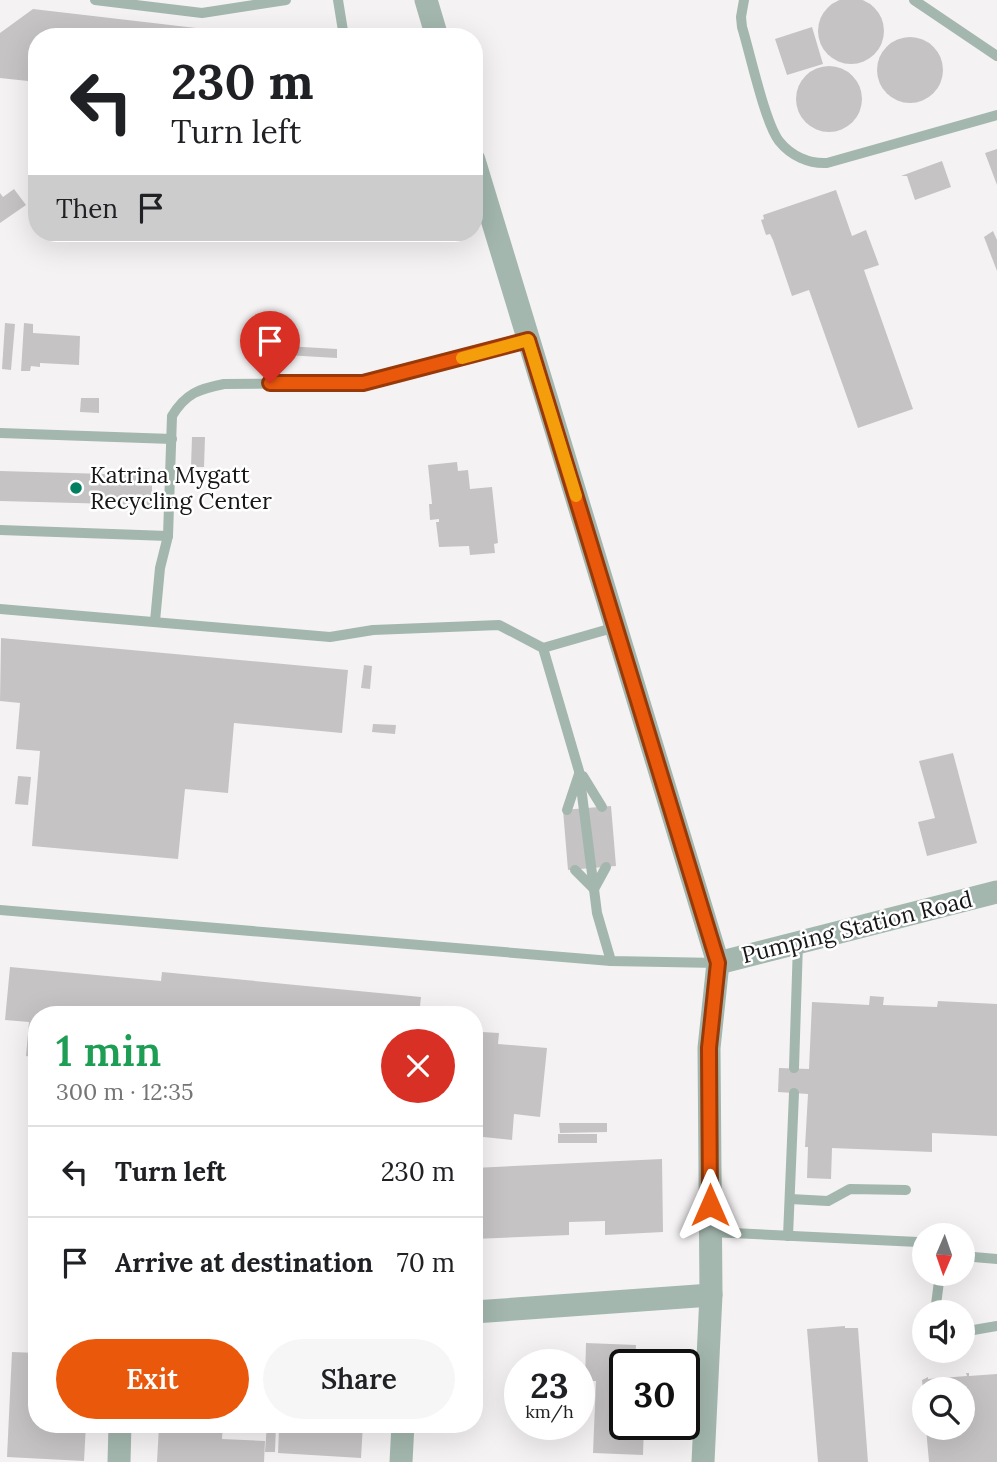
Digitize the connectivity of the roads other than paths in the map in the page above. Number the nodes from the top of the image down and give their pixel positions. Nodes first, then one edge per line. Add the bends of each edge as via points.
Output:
1 (95, 0) edge
2 (286, 0) edge
3 (338, 0) edge
4 (426, 0) edge
5 (744, 0) edge
6 (914, 0) edge
7 (343, 28) edge
8 (434, 28) edge
9 (997, 56) edge
10 (997, 115) edge
11 (483, 190) edge
12 (528, 340) junction
13 (0, 433) edge
14 (172, 439) junction
15 (0, 530) edge
16 (168, 536) junction
17 (0, 609) edge
18 (155, 621) junction
19 (616, 627) junction
20 (543, 648) junction
21 (579, 771) junction
22 (602, 807) dead end
23 (567, 810) dead end
24 (606, 867) dead end
25 (575, 870) dead end
26 (594, 889) junction
27 (997, 892) edge
28 (0, 910) edge
29 (798, 943) junction
30 (611, 961) junction
31 (718, 963) junction
32 (794, 1068) dead end
33 (794, 1093) dead end
34 (906, 1190) dead end
35 (790, 1199) junction
36 (710, 1232) junction
37 (788, 1236) junction
38 (912, 1242) edge
39 (975, 1257) edge
40 (997, 1259) edge
41 (711, 1295) junction
42 (483, 1311) edge
43 (997, 1326) edge
44 (975, 1330) edge
45 (120, 1433) edge
46 (403, 1433) edge
47 (119, 1462) edge
48 (401, 1462) edge
49 (703, 1462) edge

1 - 2 lane via 202,13
3 - 7 lane
4 - 8 street
5 - 10 lane via 742,27 771,125 780,142 802,158 836,162
6 - 9 lane
11 - 12 street
12 - 14 lane via 363,383 205,388 181,401 172,416
12 - 19 street
13 - 14 lane
14 - 16 lane
15 - 16 lane
16 - 18 lane
17 - 18 lane
18 - 20 lane via 331,637 373,630 499,625
19 - 20 lane
19 - 31 street
20 - 21 lane
21 - 22 lane
21 - 23 lane
21 - 26 lane
24 - 26 lane
25 - 26 lane
26 - 30 lane
27 - 29 street, Pumping Station Road
28 - 30 lane
29 - 31 street, Pumping Station Road
29 - 32 lane
30 - 31 lane
31 - 36 street via 709,1048
33 - 35 lane
34 - 35 lane via 850,1189 828,1201
35 - 37 lane
36 - 37 lane
36 - 41 street
37 - 38 lane
39 - 40 lane
41 - 42 street
41 - 49 street
43 - 44 lane
45 - 47 street
46 - 48 street

